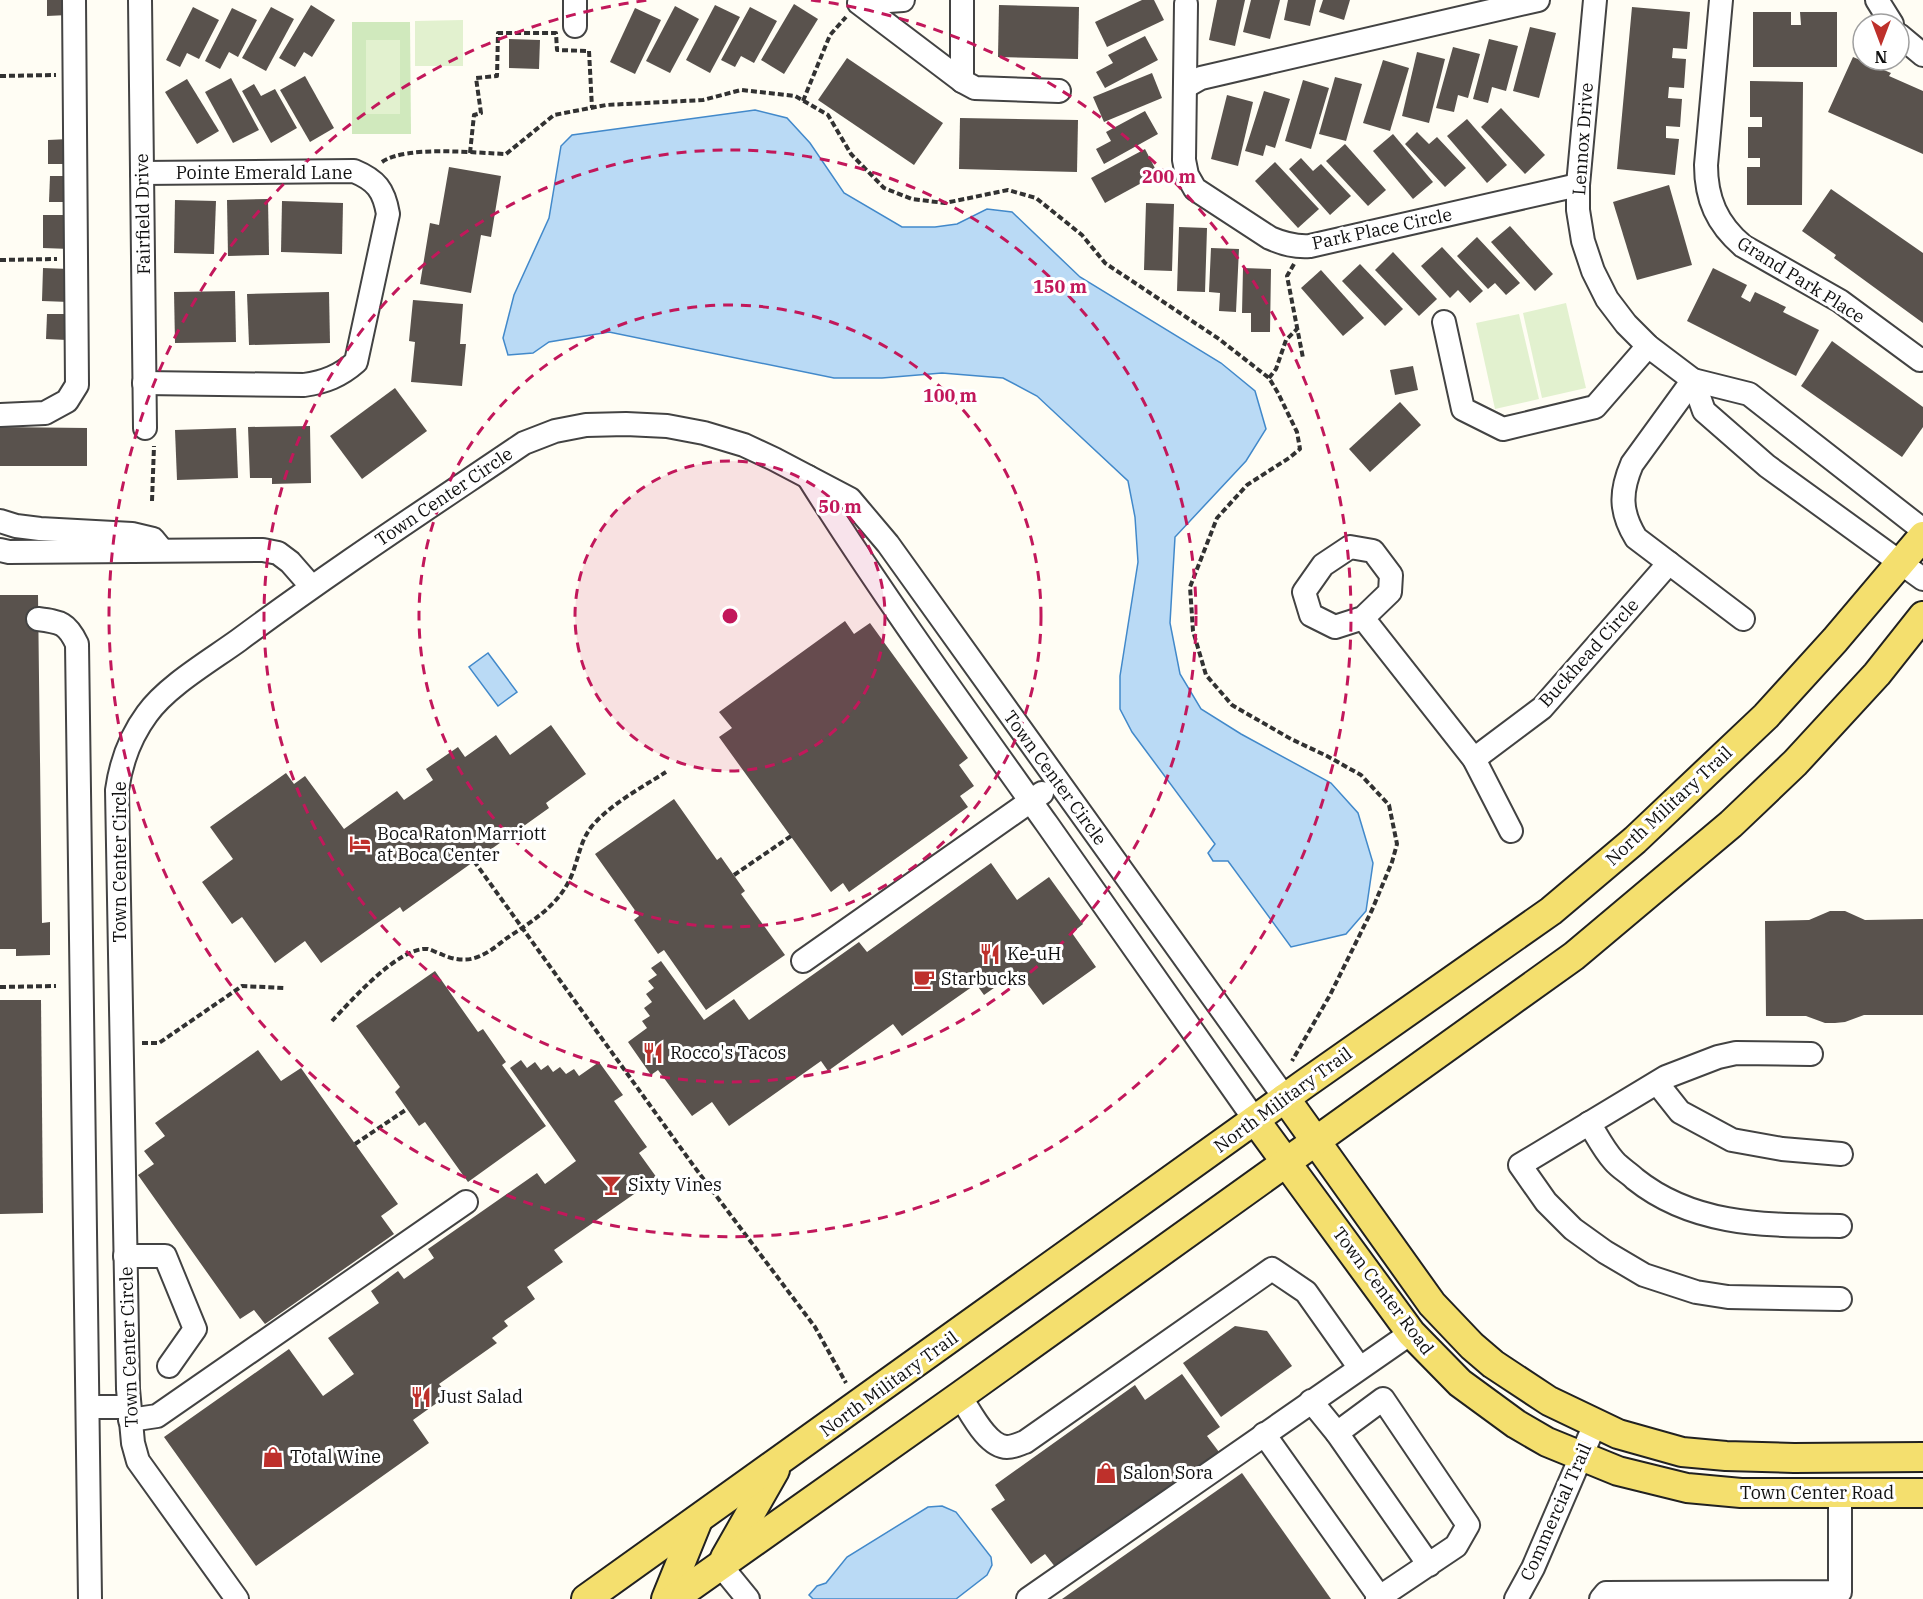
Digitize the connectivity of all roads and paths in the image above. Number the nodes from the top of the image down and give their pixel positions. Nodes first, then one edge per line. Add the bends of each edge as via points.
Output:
1 (74, 0) edge
2 (140, 0) edge
3 (575, 0) edge
4 (903, 0) edge
5 (962, 0) edge
6 (1538, 0) edge
7 (1595, 0) edge
8 (1721, 0) edge
9 (859, 3) junction
10 (1186, 4) dead end
11 (575, 26) dead end
12 (1911, 45) edge
13 (1923, 55) edge
14 (75, 75) junction
15 (0, 76) edge
16 (962, 81) junction
17 (1185, 87) junction
18 (1059, 91) dead end
19 (803, 101) junction
20 (592, 108) junction
21 (470, 153) junction
22 (142, 173) junction
23 (363, 175) junction
24 (1578, 185) junction
25 (1298, 247) junction
26 (76, 259) junction
27 (0, 260) edge
28 (1444, 322) dead end
29 (1297, 328) junction
30 (1648, 346) junction
31 (1303, 358) dead end
32 (1923, 359) edge
33 (1269, 378) junction
34 (1693, 380) junction
35 (144, 382) junction
36 (0, 415) edge
37 (145, 428) joint
38 (807, 476) junction
39 (152, 501) dead end
40 (8, 523) edge
41 (1923, 530) edge
42 (1923, 536) edge
43 (4, 551) edge
44 (163, 551) junction
45 (1669, 563) junction
46 (1912, 571) edge
47 (311, 586) junction
48 (1923, 616) edge
49 (1363, 618) dead end
50 (38, 619) dead end
51 (1743, 619) dead end
52 (1474, 759) junction
53 (666, 772) dead end
54 (1058, 782) junction
55 (1030, 801) junction
56 (118, 805) junction
57 (80, 807) junction
58 (1510, 831) dead end
59 (791, 836) dead end
60 (474, 861) dead end
61 (734, 875) dead end
62 (522, 928) junction
63 (803, 961) dead end
64 (56, 986) dead end
65 (0, 987) edge
66 (284, 988) dead end
67 (332, 1021) dead end
68 (122, 1043) junction
69 (1811, 1054) dead end
70 (1292, 1061) dead end
71 (1657, 1083) junction
72 (1285, 1098) junction
73 (407, 1109) dead end
74 (1255, 1120) junction
75 (1589, 1123) junction
76 (1316, 1142) junction
77 (355, 1144) dead end
78 (1841, 1154) dead end
79 (1287, 1162) junction
80 (466, 1202) dead end
81 (1840, 1226) dead end
82 (125, 1256) junction
83 (1840, 1299) dead end
84 (1411, 1333) junction
85 (169, 1366) dead end
86 (1359, 1367) junction
87 (846, 1383) dead end
88 (960, 1396) junction
89 (1311, 1401) junction
90 (87, 1407) junction
91 (130, 1414) junction
92 (1595, 1424) junction
93 (1336, 1433) junction
94 (1264, 1434) junction
95 (1581, 1457) junction
96 (1923, 1457) edge
97 (779, 1463) junction
98 (1923, 1493) edge
99 (1840, 1494) junction
100 (698, 1520) junction
101 (1429, 1565) junction
102 (721, 1566) junction
103 (1840, 1596) edge
104 (1379, 1598) edge
105 (90, 1599) edge
106 (237, 1599) edge
107 (586, 1599) edge
108 (666, 1599) edge
109 (673, 1599) edge
110 (748, 1599) edge
111 (1028, 1599) edge
112 (1516, 1599) edge
113 (1601, 1599) edge

1 - 14 street
2 - 22 street, Fairfield Drive
3 - 11 street
4 - 9 street
5 - 16 street
6 - 17 street via 1201,78
7 - 24 street, Lennox Drive
8 - 32 street, Grand Park Place via 1706,165 1713,209 1743,246 1840,301
9 - 16 street
9 - 19 path via 830,34
10 - 17 street, Park Place Circle
12 - 13 street
14 - 15 path
14 - 26 street
16 - 18 street via 975,88
17 - 25 street, Park Place Circle via 1184,160 1196,189 1270,238
19 - 20 path via 795,96 741,90 703,100
19 - 33 path via 828,115 851,154 884,188 912,199 945,203 1008,190 1036,198 1082,235 1105,263 1219,339
20 - 21 path via 554,115 506,154
20 - 21 path via 589,51 557,50 556,33 498,33 496,76 476,78 481,113 474,115
21 - 23 path via 413,152 386,159
22 - 23 street, Pointe Emerald Lane via 354,171
22 - 35 street, Fairfield Drive
23 - 35 street, Pointe Emerald Lane via 378,186 388,213 356,362 333,378 304,385
24 - 25 street, Park Place Circle
24 - 30 street, Lennox Drive via 1583,241 1593,271 1626,324
25 - 29 path via 1298,257 1287,276
26 - 27 path
26 - 36 street via 77,385 67,401 45,413
28 - 30 street via 1463,409 1503,429 1595,407
29 - 31 path
29 - 33 path via 1286,339
30 - 34 street, Lennox Drive
33 - 70 path via 1297,432 1300,449 1247,485 1218,518 1190,587 1193,631 1206,675 1232,705 1361,775 1389,805 1397,844 1372,910
34 - 41 street, Lennox Drive via 1749,394
34 - 45 street via 1632,464 1623,494 1626,518 1636,538
34 - 46 street via 1704,411 1759,459
35 - 37 street, Fairfield Drive
37 - 39 path via 154,437
38 - 47 street, Town Center Circle via 744,445 677,428 626,424 555,431 524,443
38 - 54 street, Town Center Circle via 850,499 888,544
38 - 55 street, Town Center Circle via 897,615
40 - 43 street via 10,536
40 - 44 street via 132,534 153,540
42 - 46 main road, North Military Trail
43 - 44 street
44 - 47 street via 278,553
45 - 51 street
45 - 52 street, Buckhead Circle via 1542,708
46 - 72 main road, North Military Trail via 1836,640 1766,716 1635,840 1551,910
47 - 56 street, Town Center Circle via 158,701 130,742 120,773
48 - 76 main road via 1877,674 1731,824 1574,956
49 - 52 street
50 - 57 street via 57,621 69,628 77,644
52 - 58 street
53 - 62 path via 609,809 591,827 562,893 546,911
54 - 55 street
54 - 72 street, Town Center Circle
55 - 63 street
55 - 74 street, Town Center Circle
56 - 57 street
56 - 68 street, Town Center Circle
57 - 90 street
59 - 61 path
60 - 62 path
62 - 67 path via 480,956 461,960 429,949 400,958 359,991
62 - 87 path via 815,1327
64 - 65 path
66 - 68 path via 242,986 159,1043
68 - 82 street, Town Center Circle
69 - 71 street via 1718,1056
71 - 75 street
71 - 78 street via 1680,1112 1732,1140
72 - 74 main road, North Military Trail
72 - 76 main road, Town Center Road
73 - 77 path
74 - 79 main road, Town Center Road
74 - 97 main road, North Military Trail
75 - 81 street via 1615,1163 1645,1187 1677,1204 1721,1218 1759,1224
75 - 83 street via 1520,1165 1546,1202 1573,1229 1605,1252 1644,1275 1696,1292 1728,1297
76 - 79 main road
76 - 92 main road, Town Center Road via 1432,1304 1472,1346 1520,1383
79 - 84 main road, Town Center Road
79 - 88 main road
80 - 91 street via 157,1416
82 - 85 street via 165,1256 195,1329
82 - 91 street, Town Center Circle
84 - 86 street
84 - 95 main road, Town Center Road via 1460,1383 1487,1404 1547,1442
86 - 88 street via 1306,1292 1272,1269 1025,1442 1005,1448 996,1445
86 - 89 street
88 - 102 main road
89 - 93 street
89 - 94 street
90 - 91 street
90 - 105 street
91 - 106 street, Town Center Circle via 138,1461
92 - 95 street, Commercial Trail
92 - 96 main road, Town Center Road via 1641,1442 1699,1454
93 - 101 street
93 - 101 street via 1383,1399 1468,1525 1456,1546
94 - 104 street
94 - 111 street
95 - 99 main road, Town Center Road via 1618,1471 1687,1488
95 - 112 street, Commercial Trail
97 - 100 main road, North Military Trail
97 - 102 main road
98 - 99 main road, Town Center Road
99 - 103 street
100 - 107 main road, North Military Trail
100 - 108 main road
101 - 104 street
102 - 109 main road
102 - 110 street
103 - 113 street via 1606,1593

